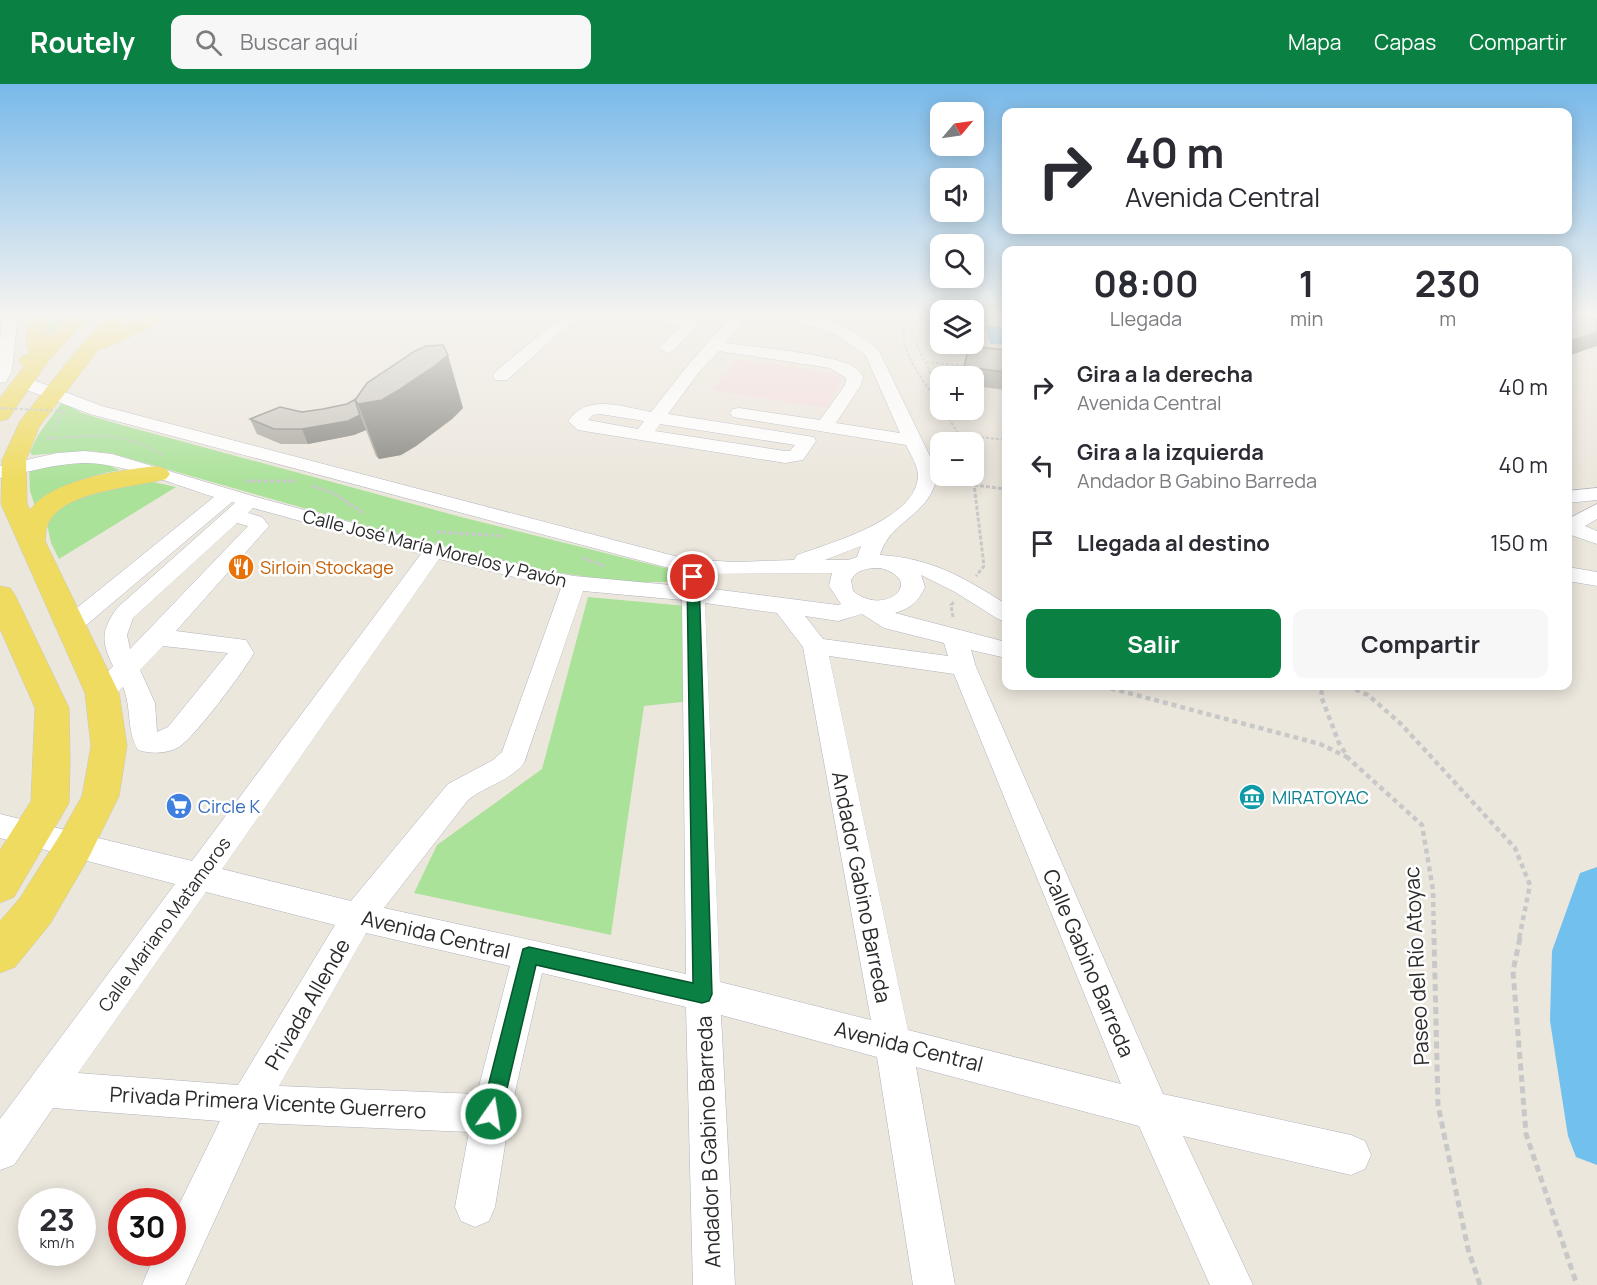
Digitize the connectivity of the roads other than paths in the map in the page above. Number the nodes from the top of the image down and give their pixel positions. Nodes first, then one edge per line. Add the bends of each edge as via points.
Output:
1 (32, 369) edge
2 (72, 369) edge
3 (509, 369) edge
4 (695, 369) edge
5 (846, 369) edge
6 (880, 369) edge
7 (501, 376) dead end
8 (22, 382) junction
9 (53, 394) junction
10 (668, 402) junction
11 (0, 414) edge
12 (656, 417) junction
13 (820, 425) junction
14 (642, 435) junction
15 (807, 441) junction
16 (915, 441) junction
17 (7, 465) edge
18 (157, 474) junction
19 (1597, 494) edge
20 (1572, 497) edge
21 (236, 504) junction
22 (1597, 510) edge
23 (1572, 525) edge
24 (1572, 529) edge
25 (883, 530) junction
26 (1597, 538) edge
27 (31, 543) junction
28 (434, 551) junction
29 (867, 564) junction
30 (785, 566) junction
31 (693, 580) junction
32 (574, 583) junction
33 (0, 595) edge
34 (784, 605) junction
35 (866, 607) junction
36 (1002, 612) edge
37 (838, 613) junction
38 (892, 622) junction
39 (70, 626) junction
40 (157, 637) junction
41 (115, 642) junction
42 (814, 646) junction
43 (1002, 650) edge
44 (959, 652) junction
45 (85, 658) junction
46 (127, 669) junction
47 (102, 693) junction
48 (16, 831) edge
49 (74, 847) junction
50 (198, 876) junction
51 (0, 885) edge
52 (357, 917) junction
53 (0, 953) edge
54 (529, 955) junction
55 (702, 994) junction
56 (892, 1041) junction
57 (45, 1089) junction
58 (248, 1104) junction
59 (1151, 1110) junction
60 (491, 1114) junction
61 (0, 1151) edge
62 (1351, 1155) dead end
63 (475, 1207) dead end
64 (163, 1285) edge
65 (714, 1285) edge
66 (934, 1285) edge
67 (1232, 1285) edge

1 - 8 main road
2 - 9 main road
3 - 7 street
4 - 10 street
5 - 13 street via 855,377 853,385
6 - 16 street
8 - 9 street, Calle José María Morelos y Pavón
8 - 11 main road
9 - 17 main road via 28,426
9 - 31 street, Calle José María Morelos y Pavón via 107,413 655,559
10 - 12 street
10 - 13 street
12 - 14 street
12 - 14 street via 594,409 584,412 577,422
12 - 15 street
13 - 15 street
13 - 16 street
14 - 15 street via 785,458 796,456
16 - 25 street via 928,473 926,490
17 - 18 street, Calle José María Morelos y Pavón via 85,457 112,460
17 - 27 main road via 14,504
18 - 21 street, Calle José María Morelos y Pavón
18 - 27 main road via 106,481 56,502 38,516 29,531
19 - 20 street
21 - 28 street, Calle José María Morelos y Pavón
21 - 39 street
21 - 40 street via 260,526
21 - 41 street via 125,613 117,624
22 - 23 street
24 - 26 street
25 - 29 street via 872,545
25 - 30 street
27 - 39 main road
28 - 32 street, Calle José María Morelos y Pavón
28 - 50 street, Calle Mariano Matamoros
29 - 30 street, Calle José María Morelos y Pavón
29 - 35 street via 841,577 839,584 848,599
29 - 35 street via 903,569 914,584 913,593 897,606
29 - 36 street, Calle José María Morelos y Pavón via 915,566 930,571
30 - 31 street, Calle José María Morelos y Pavón
31 - 32 street, Calle José María Morelos y Pavón
31 - 34 street, Calle José María Morelos y Pavón
31 - 55 street, Andador B Gabino Barreda
32 - 52 street, Privada Allende via 510,762 458,792
33 - 48 main road via 52,708 50,803
34 - 37 street, Calle José María Morelos y Pavón
34 - 42 street, Andador Gabino Barreda
35 - 37 street, Calle José María Morelos y Pavón
35 - 38 street
37 - 38 street
38 - 44 street
39 - 45 main road
40 - 46 street
40 - 46 street via 237,646 242,653 178,734 157,744 144,738 142,703
41 - 45 street
41 - 46 street
42 - 44 street
42 - 56 street, Andador Gabino Barreda
43 - 44 street
44 - 59 street, Calle Gabino Barreda
45 - 47 main road
46 - 47 street
47 - 49 main road via 109,746 100,796
48 - 49 street, Avenida Central
48 - 51 main road
49 - 50 street, Avenida Central
49 - 53 main road via 35,911
50 - 52 street, Avenida Central
50 - 57 street, Calle Mariano Matamoros
52 - 54 street, Avenida Central
52 - 58 street, Privada Allende
54 - 55 street, Avenida Central
54 - 60 street
55 - 56 street, Avenida Central
55 - 65 street, Andador B Gabino Barreda
56 - 59 street, Avenida Central
56 - 66 street, Andador Gabino Barreda
57 - 58 street, Privada Primera Vicente Guerrero
57 - 61 street, Calle Mariano Matamoros
58 - 60 street, Privada Primera Vicente Guerrero
58 - 64 street, Privada Allende
59 - 62 street, Avenida Central
59 - 67 street, Calle Gabino Barreda
60 - 63 street

